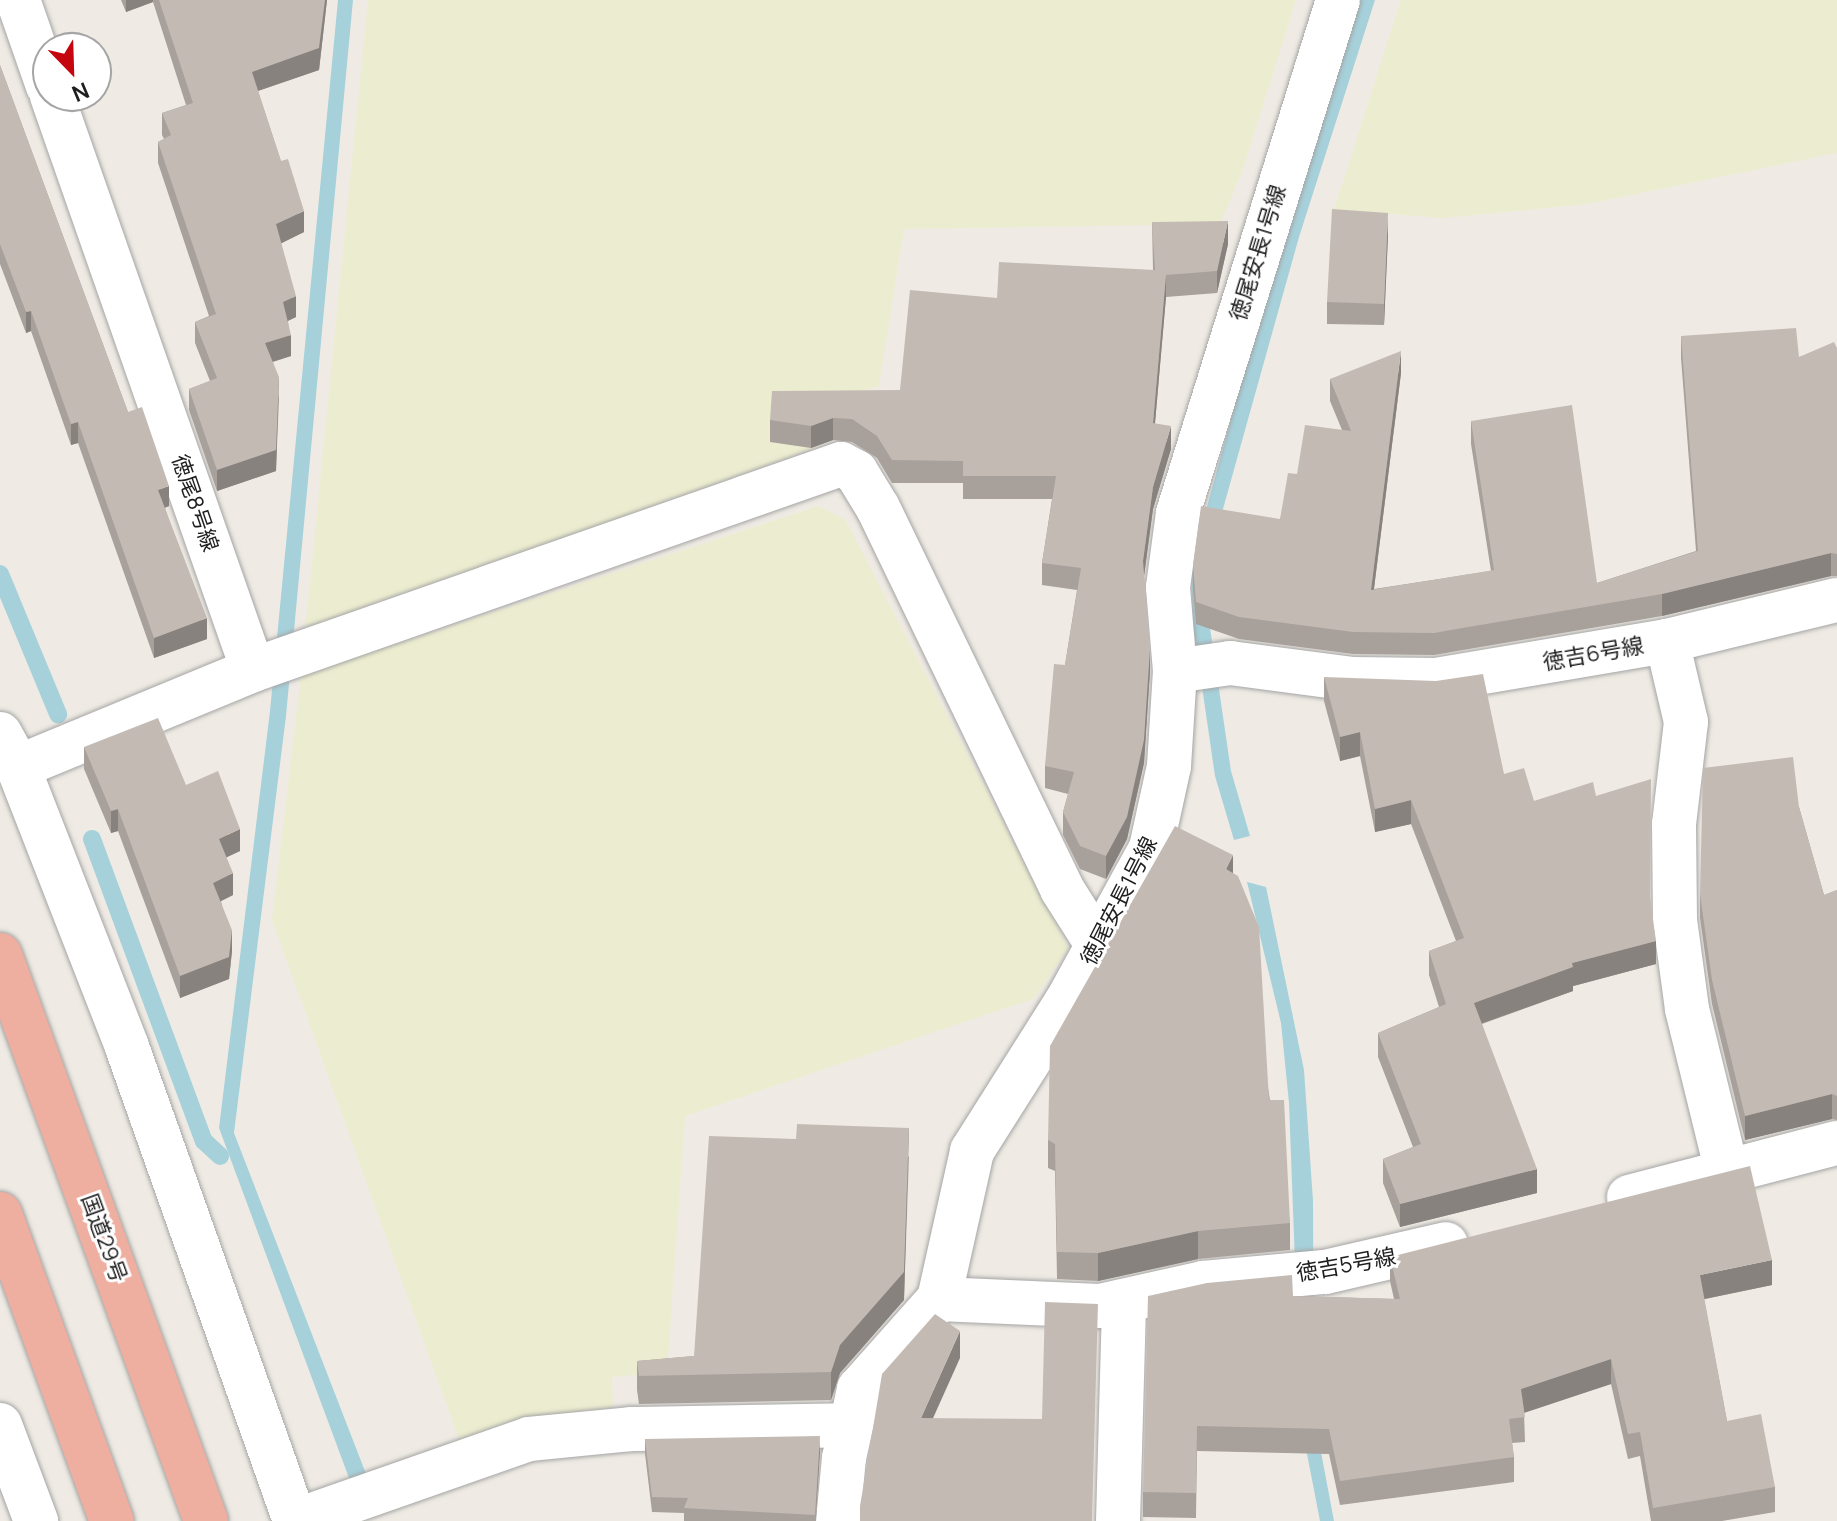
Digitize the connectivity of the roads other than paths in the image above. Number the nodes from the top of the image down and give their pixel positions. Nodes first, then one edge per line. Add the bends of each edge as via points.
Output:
1 (18, 0) edge
2 (1338, 0) edge
3 (32, 40) edge
4 (58, 112) edge
5 (1837, 600) edge
6 (1667, 641) junction
7 (253, 670) junction
8 (1175, 671) junction
9 (9, 751) edge
10 (1098, 946) junction
11 (0, 955) edge
12 (1837, 1143) edge
13 (1727, 1172) junction
14 (1589, 1207) edge
15 (0, 1214) edge
16 (1484, 1234) edge
17 (939, 1299) junction
18 (1124, 1302) junction
19 (0, 1425) edge
20 (851, 1425) junction
21 (36, 1521) edge
22 (112, 1521) edge
23 (206, 1521) edge
24 (295, 1521) edge
25 (838, 1521) edge
26 (1118, 1521) edge

1 - 3 street
2 - 8 street, 徳尾安長1号線 via 1178,513 1168,587
4 - 7 street, 徳尾8号線
5 - 6 street
6 - 8 street, 徳吉6号線 via 1436,680 1351,679 1230,663
6 - 13 street, 徳吉6号線 via 1686,722 1674,824 1675,920 1687,1009
7 - 9 street
7 - 10 street via 841,464 856,472 878,508 1062,889
8 - 10 street, 徳尾安長1号線 via 1169,766 1151,848
9 - 24 street via 127,1047
10 - 17 street, 徳尾安長1号線 via 972,1151
11 - 23 highway, 国道29号
12 - 13 street
13 - 14 street
15 - 22 highway
16 - 18 street, 徳吉5号線 via 1325,1272 1203,1283
17 - 18 street, 徳吉5号線 via 1100,1306
17 - 20 street, 徳尾安長1号線 via 859,1389
18 - 26 street
19 - 21 street
20 - 24 street via 631,1429 529,1439
20 - 25 street, 徳尾安長1号線

